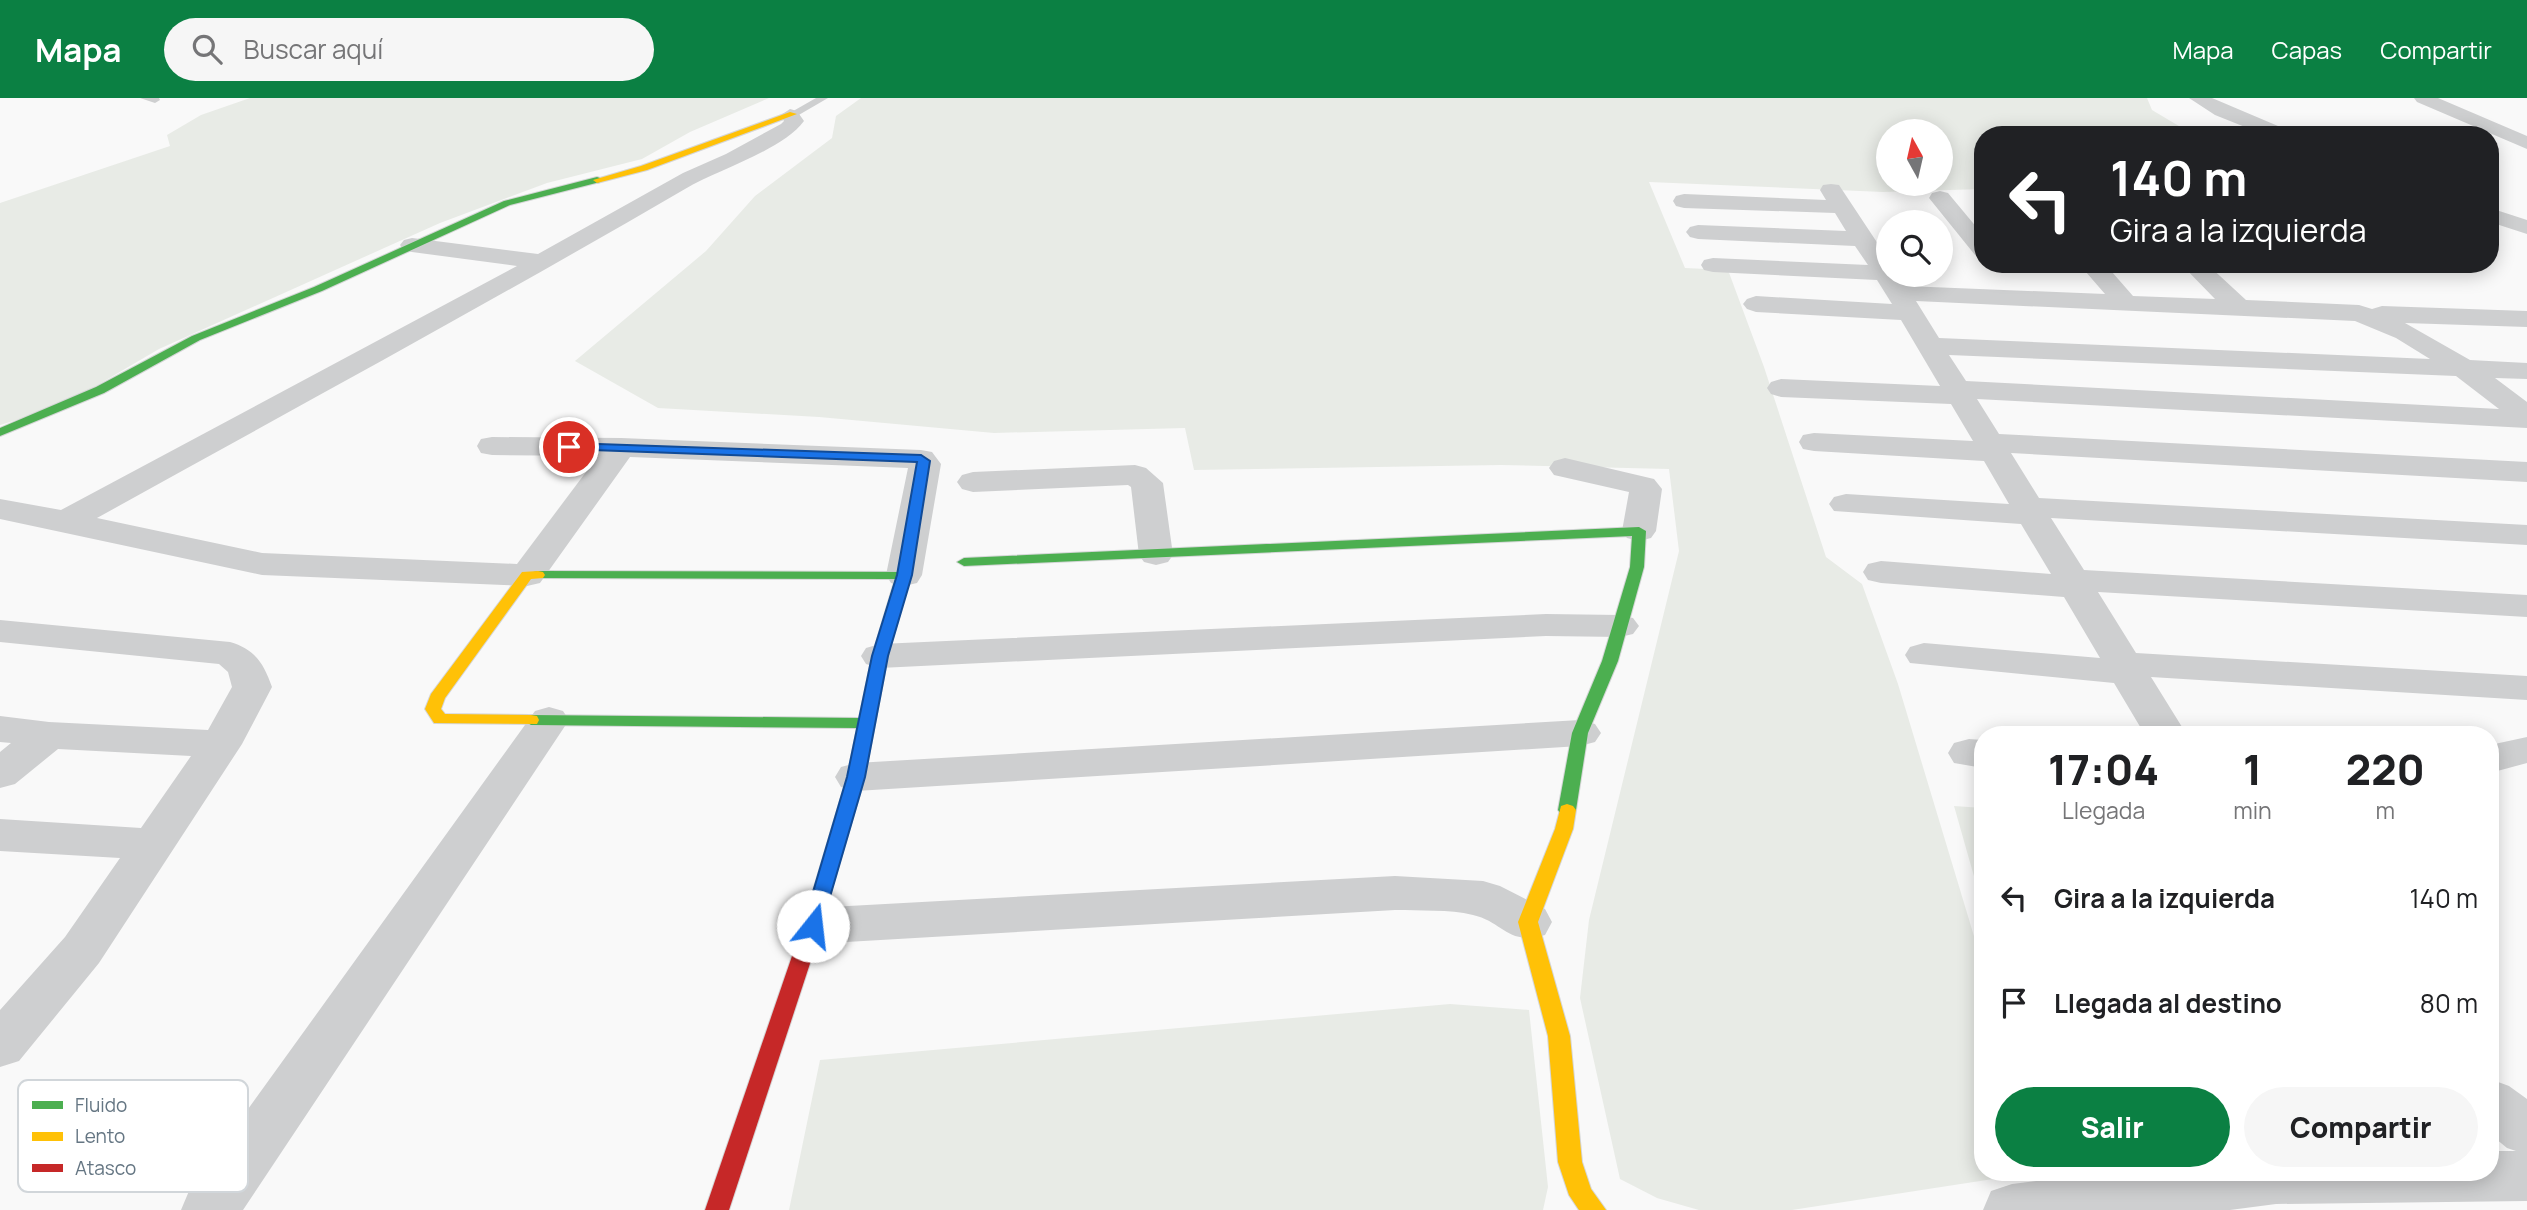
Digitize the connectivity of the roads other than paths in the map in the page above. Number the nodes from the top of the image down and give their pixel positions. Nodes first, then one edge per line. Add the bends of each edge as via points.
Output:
1 (823, 98) edge
2 (2198, 98) edge
3 (2423, 98) edge
4 (792, 115) junction
5 (2260, 126) edge
6 (2488, 126) edge
7 (2499, 131) edge
8 (2527, 143) edge
9 (1940, 198) dead end
10 (1684, 201) dead end
11 (2499, 218) edge
12 (2527, 227) edge
13 (1698, 232) dead end
14 (1862, 239) junction
15 (1974, 239) edge
16 (412, 246) junction
17 (542, 262) junction
18 (1713, 265) dead end
19 (2001, 273) dead end
20 (2099, 273) edge
21 (2202, 273) edge
22 (1897, 293) junction
23 (2022, 299) junction
24 (1756, 304) dead end
25 (2127, 304) junction
26 (2240, 309) junction
27 (2359, 313) junction
28 (2527, 318) edge
29 (1930, 346) junction
30 (2464, 369) junction
31 (2527, 371) edge
32 (1781, 387) dead end
33 (1958, 393) junction
34 (2527, 418) edge
35 (0, 432) edge
36 (1814, 442) dead end
37 (492, 446) dead end
38 (621, 447) junction
39 (1992, 448) junction
40 (1565, 468) dead end
41 (2527, 472) edge
42 (973, 482) dead end
43 (1846, 504) dead end
44 (0, 509) edge
45 (2030, 511) junction
46 (66, 521) junction
47 (1639, 531) junction
48 (2527, 535) edge
49 (1156, 555) junction
50 (964, 562) dead end
51 (1881, 572) dead end
52 (527, 575) junction
53 (904, 575) junction
54 (2074, 584) junction
55 (2527, 606) edge
56 (1620, 626) junction
57 (0, 631) edge
58 (1924, 655) dead end
59 (880, 656) junction
60 (2125, 668) junction
61 (2527, 688) edge
62 (550, 720) junction
63 (866, 723) junction
64 (2160, 726) edge
65 (0, 729) edge
66 (1580, 733) junction
67 (49, 735) junction
68 (221, 744) junction
69 (2527, 750) edge
70 (2499, 757) edge
71 (0, 775) edge
72 (856, 777) junction
73 (0, 835) edge
74 (154, 844) junction
75 (1528, 922) junction
76 (813, 926) junction
77 (0, 1046) edge
78 (2499, 1109) edge
79 (2527, 1131) edge
80 (248, 1155) edge
81 (2499, 1177) edge
82 (2527, 1177) edge
83 (2259, 1181) edge
84 (222, 1192) edge
85 (210, 1210) edge
86 (717, 1210) edge
87 (1594, 1210) edge
88 (2012, 1210) edge

1 - 4 lane
2 - 5 street
3 - 6 street
4 - 16 street via 644,168 507,203
4 - 17 street via 794,121 788,128 690,177
7 - 8 street
9 - 15 street
10 - 14 street via 1836,199
11 - 12 street
13 - 14 street
14 - 22 street
16 - 17 street
16 - 35 street via 195,338 100,390
17 - 46 street
18 - 22 street
19 - 23 street
20 - 25 street
21 - 26 street
22 - 23 street
22 - 24 street
22 - 29 street
23 - 25 street
25 - 26 street
26 - 27 street
27 - 28 street
27 - 30 street via 2416,336
29 - 30 street
29 - 33 street
30 - 31 street
30 - 34 street
32 - 33 street
33 - 34 street
33 - 39 street
36 - 39 street
37 - 38 street
38 - 52 street
38 - 53 street via 921,458 925,464
39 - 41 street
39 - 45 street
40 - 47 street via 1643,486
42 - 49 street via 1135,475 1147,483
43 - 45 street
44 - 46 street
45 - 48 street
45 - 54 street
46 - 52 street via 262,564
47 - 49 street
47 - 56 street via 1637,568
49 - 50 street
51 - 54 street
52 - 53 street
52 - 62 street via 433,709 440,719
53 - 59 street
54 - 55 street
54 - 60 street
56 - 59 street via 1532,626
56 - 66 street
57 - 68 street via 230,654 246,667 251,687
58 - 60 street
59 - 63 street
60 - 61 street
60 - 64 street
62 - 63 street
62 - 80 street
63 - 72 street
65 - 67 street
66 - 72 street
66 - 75 street via 1564,829
67 - 68 street
67 - 71 street
68 - 74 street
69 - 70 street
72 - 76 street
73 - 74 street
74 - 77 street via 82,950
75 - 76 street via 1483,898 1395,893
75 - 87 street via 1559,1036 1570,1162 1581,1195
76 - 86 street
78 - 79 street
81 - 82 street
83 - 88 street
84 - 85 street

